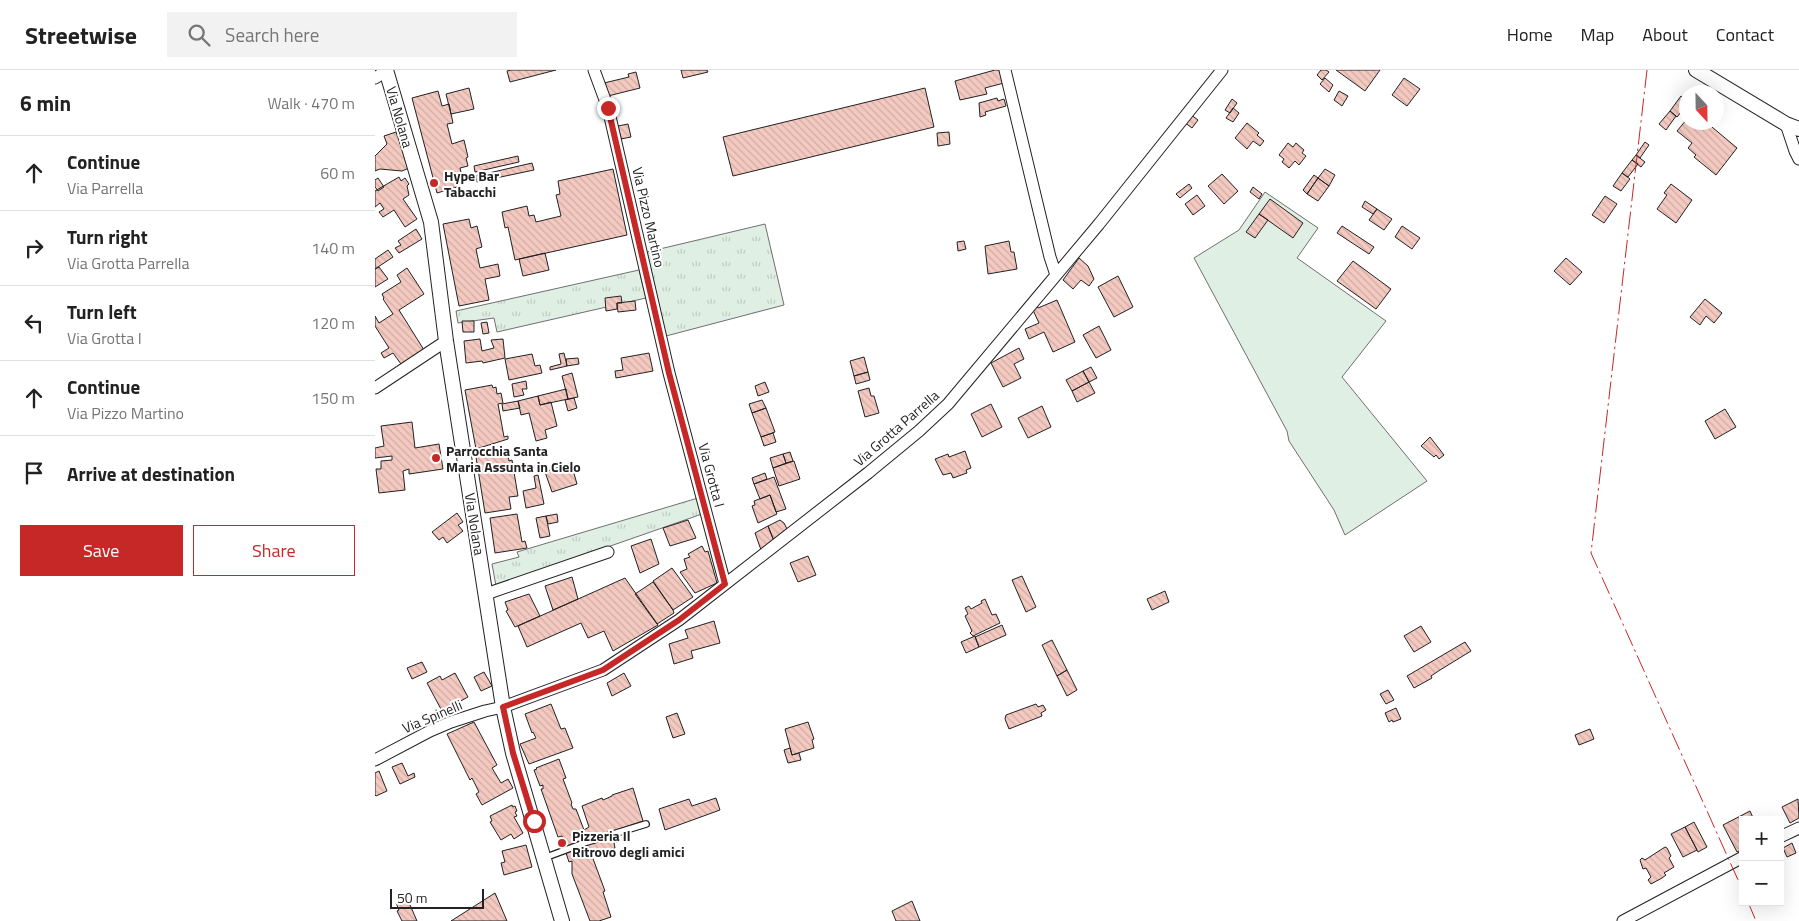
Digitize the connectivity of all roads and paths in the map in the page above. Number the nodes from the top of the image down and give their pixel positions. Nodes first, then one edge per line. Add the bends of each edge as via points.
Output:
1 (386, 70) edge
2 (594, 70) edge
3 (1005, 70) edge
4 (1222, 70) edge
5 (1696, 70) edge
6 (375, 78) edge
7 (1793, 127) edge
8 (1799, 159) edge
9 (1056, 274) junction
10 (446, 341) junction
11 (669, 373) joint
12 (375, 388) edge
13 (608, 552) dead end
14 (725, 584) junction
15 (486, 594) junction
16 (503, 707) junction
17 (375, 760) edge
18 (646, 824) dead end
19 (1799, 828) edge
20 (1784, 836) edge
21 (544, 858) junction
22 (1739, 859) edge
23 (558, 919) edge
24 (1623, 921) edge

1 - 6 street
1 - 10 street, Via Nolana via 431,222
2 - 11 street, Via Pizzo Martino via 608,108
3 - 9 street via 1049,257
4 - 9 street, Via Grotta Parrella
5 - 7 street
7 - 8 street
9 - 14 street, Via Grotta Parrella via 948,404 869,473
10 - 12 street
10 - 15 street, Via Nolana
11 - 14 street, Via Grotta I
13 - 15 street
14 - 16 street, Via Grotta Parrella via 679,620 603,670
15 - 16 street, Via Nolana
16 - 17 street, Via Spinelli via 430,730
16 - 21 street, Via Nolana
18 - 21 lane
19 - 20 street
21 - 23 street, Via Nolana
22 - 24 street

